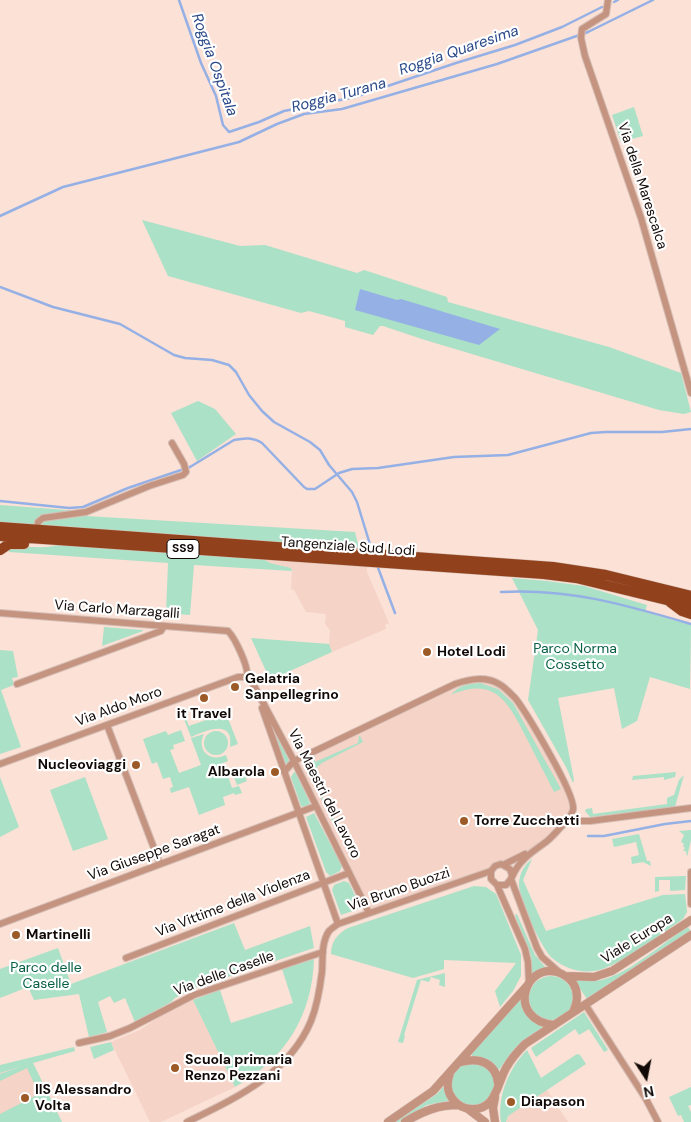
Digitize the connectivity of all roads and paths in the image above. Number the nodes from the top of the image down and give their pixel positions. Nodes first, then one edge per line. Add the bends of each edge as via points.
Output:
1 (608, 0) edge
2 (691, 393) edge
3 (172, 443) dead end
4 (0, 528) edge
5 (37, 530) junction
6 (0, 536) edge
7 (54, 540) junction
8 (0, 550) edge
9 (364, 557) junction
10 (385, 559) junction
11 (656, 587) junction
12 (691, 591) edge
13 (691, 596) edge
14 (666, 599) junction
15 (691, 606) edge
16 (0, 614) edge
17 (691, 614) edge
18 (164, 626) junction
19 (230, 633) joint
20 (247, 676) junction
21 (17, 684) dead end
22 (255, 688) junction
23 (107, 725) junction
24 (294, 761) junction
25 (0, 764) edge
26 (284, 772) junction
27 (316, 806) junction
28 (691, 808) edge
29 (299, 813) junction
30 (566, 821) junction
31 (536, 849) junction
32 (160, 864) junction
33 (503, 865) junction
34 (491, 871) junction
35 (691, 872) edge
36 (350, 873) junction
37 (511, 878) junction
38 (467, 879) junction
39 (324, 883) junction
40 (495, 883) junction
41 (691, 904) edge
42 (369, 913) junction
43 (691, 920) edge
44 (0, 924) edge
45 (338, 924) junction
46 (691, 935) edge
47 (323, 952) junction
48 (126, 958) dead end
49 (562, 974) junction
50 (528, 984) junction
51 (577, 992) junction
52 (585, 1004) junction
53 (573, 1012) junction
54 (554, 1025) junction
55 (79, 1044) dead end
56 (460, 1062) junction
57 (450, 1073) junction
58 (498, 1085) junction
59 (495, 1096) junction
60 (463, 1107) junction
61 (408, 1120) edge
62 (187, 1122) edge
63 (388, 1122) edge
64 (485, 1122) edge
65 (495, 1122) edge
66 (658, 1122) edge

1 - 2 street, Via della Marescalca via 606,14 584,26 581,35 584,56 641,218
3 - 5 street via 185,469 183,475 86,512 43,518 38,522
4 - 5 highway, Tangenziale Sud Lodi / SS9
5 - 9 highway, Tangenziale Sud Lodi / SS9
6 - 7 highway, Tangenziale Sud Lodi / SS9
7 - 8 highway via 40,545 9,544
7 - 9 highway, Tangenziale Sud Lodi / SS9
9 - 10 highway, Tangenziale Sud Lodi / SS9
10 - 11 highway, Tangenziale Sud Lodi / SS9 via 572,569
10 - 14 highway, Tangenziale Sud Lodi / SS9 via 567,577
11 - 12 highway
11 - 13 highway, Tangenziale Sud Lodi / SS9
14 - 15 highway, Tangenziale Sud Lodi / SS9
14 - 17 highway
16 - 18 street, Via Carlo Marzagalli
18 - 19 street, Via Carlo Marzagalli
18 - 21 street via 161,631
19 - 20 street, Via Maestri del Lavoro via 247,669
20 - 22 street, Via Maestri del Lavoro
20 - 23 street, Via Aldo Moro
22 - 24 street, Via Maestri del Lavoro
22 - 26 street, Via Maestri del Lavoro
23 - 25 street, Via Aldo Moro
23 - 32 street
24 - 26 street
24 - 27 street, Via Maestri del Lavoro
24 - 30 street via 455,684 470,679 488,680 504,687 517,701 544,743 573,802 573,812
26 - 29 street, Via Maestri del Lavoro
27 - 29 street, Via Giuseppe Saragat
27 - 36 street, Via Maestri del Lavoro
28 - 30 street
29 - 32 street, Via Giuseppe Saragat
29 - 39 street, Via Maestri del Lavoro
30 - 31 street
31 - 33 street
31 - 37 street via 520,862
32 - 44 street, Via Giuseppe Saragat
33 - 34 street via 495,866
33 - 37 street via 510,869
34 - 38 street, Via Bruno Buozzi
34 - 40 street
35 - 41 street
36 - 39 street, Via Vittime della Violenza
36 - 42 street, Via Maestri del Lavoro
37 - 40 street via 506,884
37 - 49 street via 537,948 542,957
38 - 40 street, Via Bruno Buozzi
38 - 42 street, Via Bruno Buozzi
39 - 45 street, Via Maestri del Lavoro
39 - 48 street, Via Vittime della Violenza
40 - 50 street via 525,949
42 - 45 street, Via Bruno Buozzi
43 - 49 street, Viale Europa via 612,971 594,976
45 - 47 street via 329,931
46 - 52 street, Viale Europa
47 - 55 street, Via delle Caselle via 194,995 125,1031
47 - 62 street via 311,1020 301,1040 273,1072 242,1095
49 - 50 street, Viale Europa via 552,971 539,974
49 - 51 street via 571,980
50 - 54 street via 525,1000 529,1013 540,1022
50 - 56 street, Viale Europa
51 - 52 street
51 - 53 street
52 - 53 street, Viale Europa
52 - 66 street
53 - 54 street, Viale Europa
54 - 58 street, Viale Europa via 518,1051
56 - 57 street, Viale Europa
56 - 58 street via 482,1061 494,1070
57 - 60 street via 447,1087 454,1101
57 - 63 street, Viale Europa via 433,1091
58 - 59 street, Viale Europa
59 - 60 street via 483,1107
59 - 65 street, Viale Europa
60 - 61 street via 436,1107
60 - 64 street

